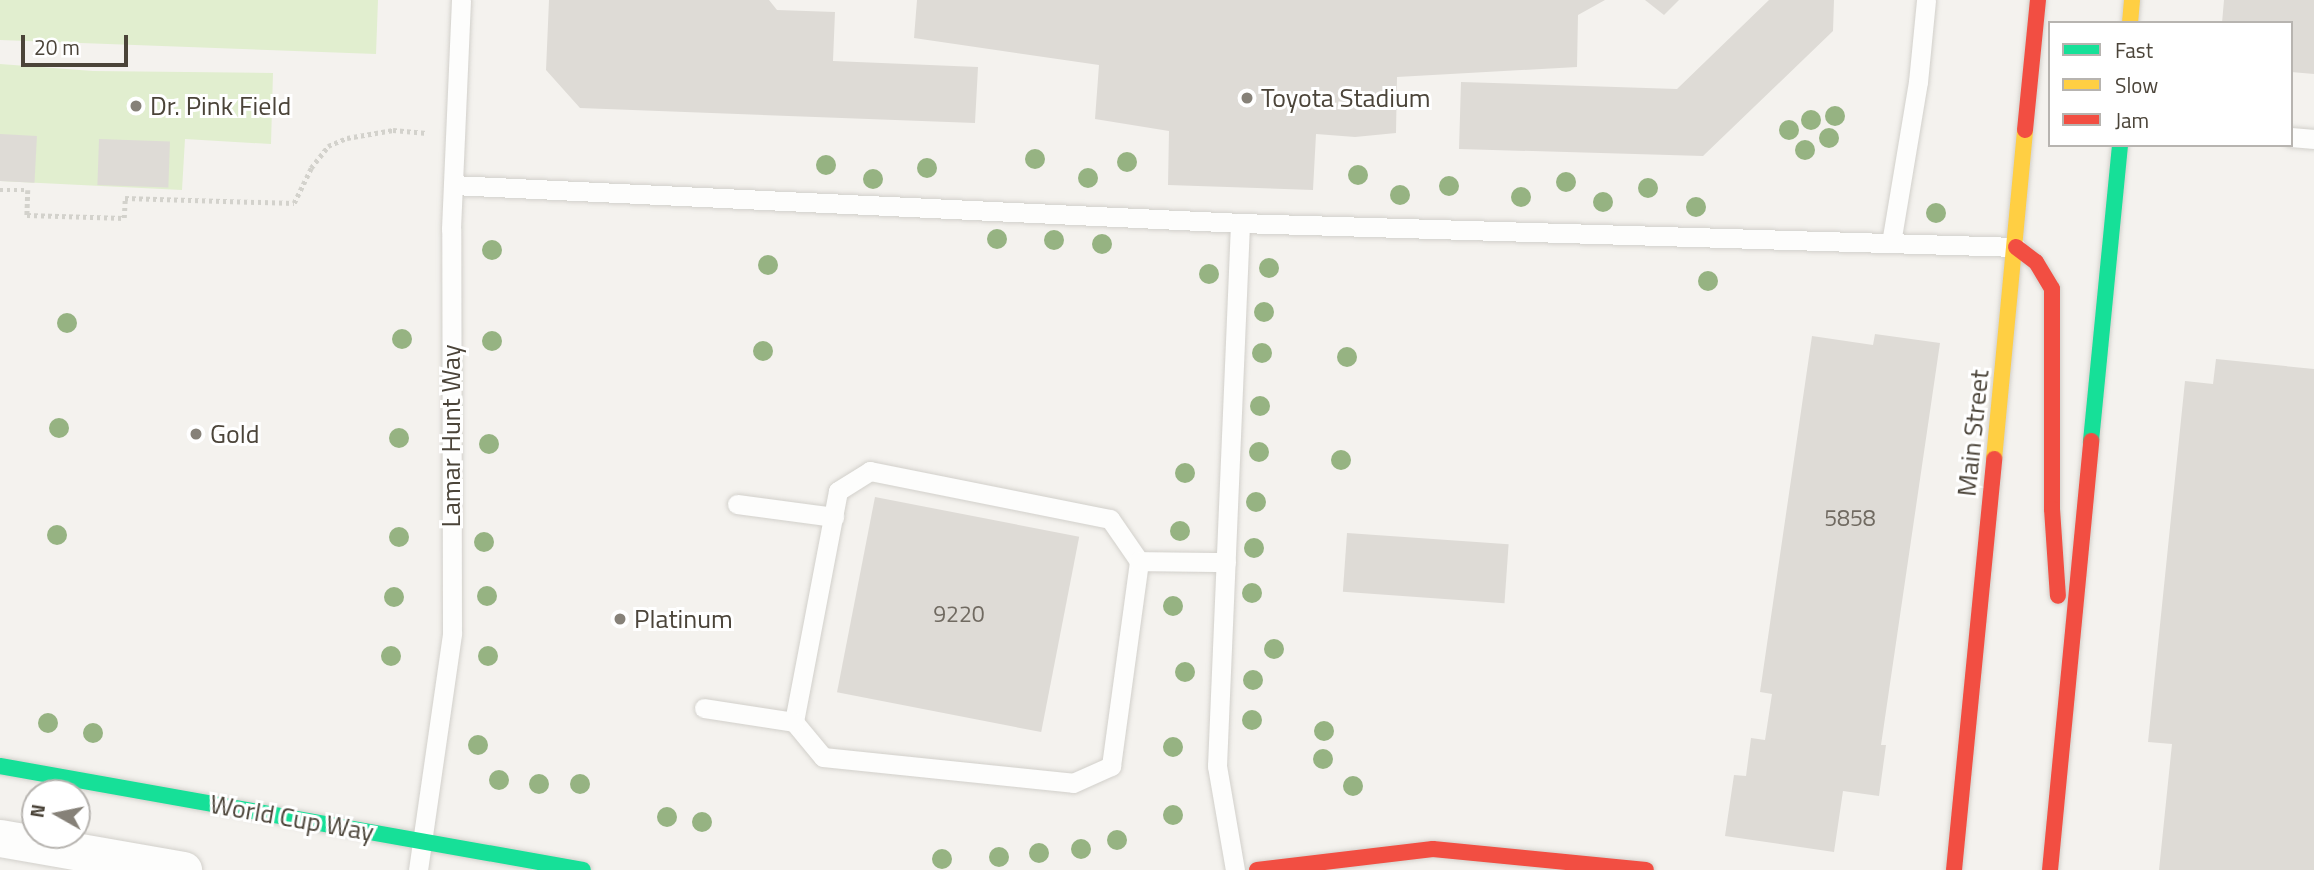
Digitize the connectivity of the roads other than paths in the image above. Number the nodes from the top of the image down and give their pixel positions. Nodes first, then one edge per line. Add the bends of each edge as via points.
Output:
1 (461, 0) edge
2 (1926, 0) edge
3 (2038, 0) edge
4 (2132, 0) edge
5 (2130, 21) edge
6 (2293, 137) edge
7 (2314, 139) edge
8 (2120, 147) edge
9 (453, 185) junction
10 (1240, 223) junction
11 (1891, 243) junction
12 (2016, 247) junction
13 (737, 504) dead end
14 (834, 517) junction
15 (1139, 561) junction
16 (1226, 562) junction
17 (2070, 659) junction
18 (704, 708) dead end
19 (794, 722) junction
20 (0, 766) edge
21 (0, 838) edge
22 (423, 841) junction
23 (183, 870) edge
24 (418, 870) edge
25 (583, 870) edge
26 (1235, 870) edge
27 (1257, 870) edge
28 (1646, 870) edge
29 (1954, 870) edge
30 (2050, 870) edge

1 - 9 lane, Lamar Hunt Way
2 - 11 lane via 1918,82
3 - 12 main road, Main Street
4 - 5 main road
6 - 7 lane
8 - 17 main road
9 - 10 lane
9 - 22 lane, Lamar Hunt Way via 452,633
10 - 11 lane
10 - 16 lane
11 - 12 lane
12 - 17 main road via 2036,262 2052,289 2057,595
12 - 29 main road, Main Street
13 - 14 lane
14 - 15 lane via 838,491 870,471 1110,519
14 - 19 lane
15 - 16 lane
15 - 19 lane via 1111,766 1073,783 823,757
16 - 26 lane via 1218,782
17 - 30 main road
18 - 19 lane
20 - 22 main road, World Cup Way
21 - 23 street
22 - 24 lane, Lamar Hunt Way
22 - 25 main road, World Cup Way
27 - 28 main road via 1433,849

